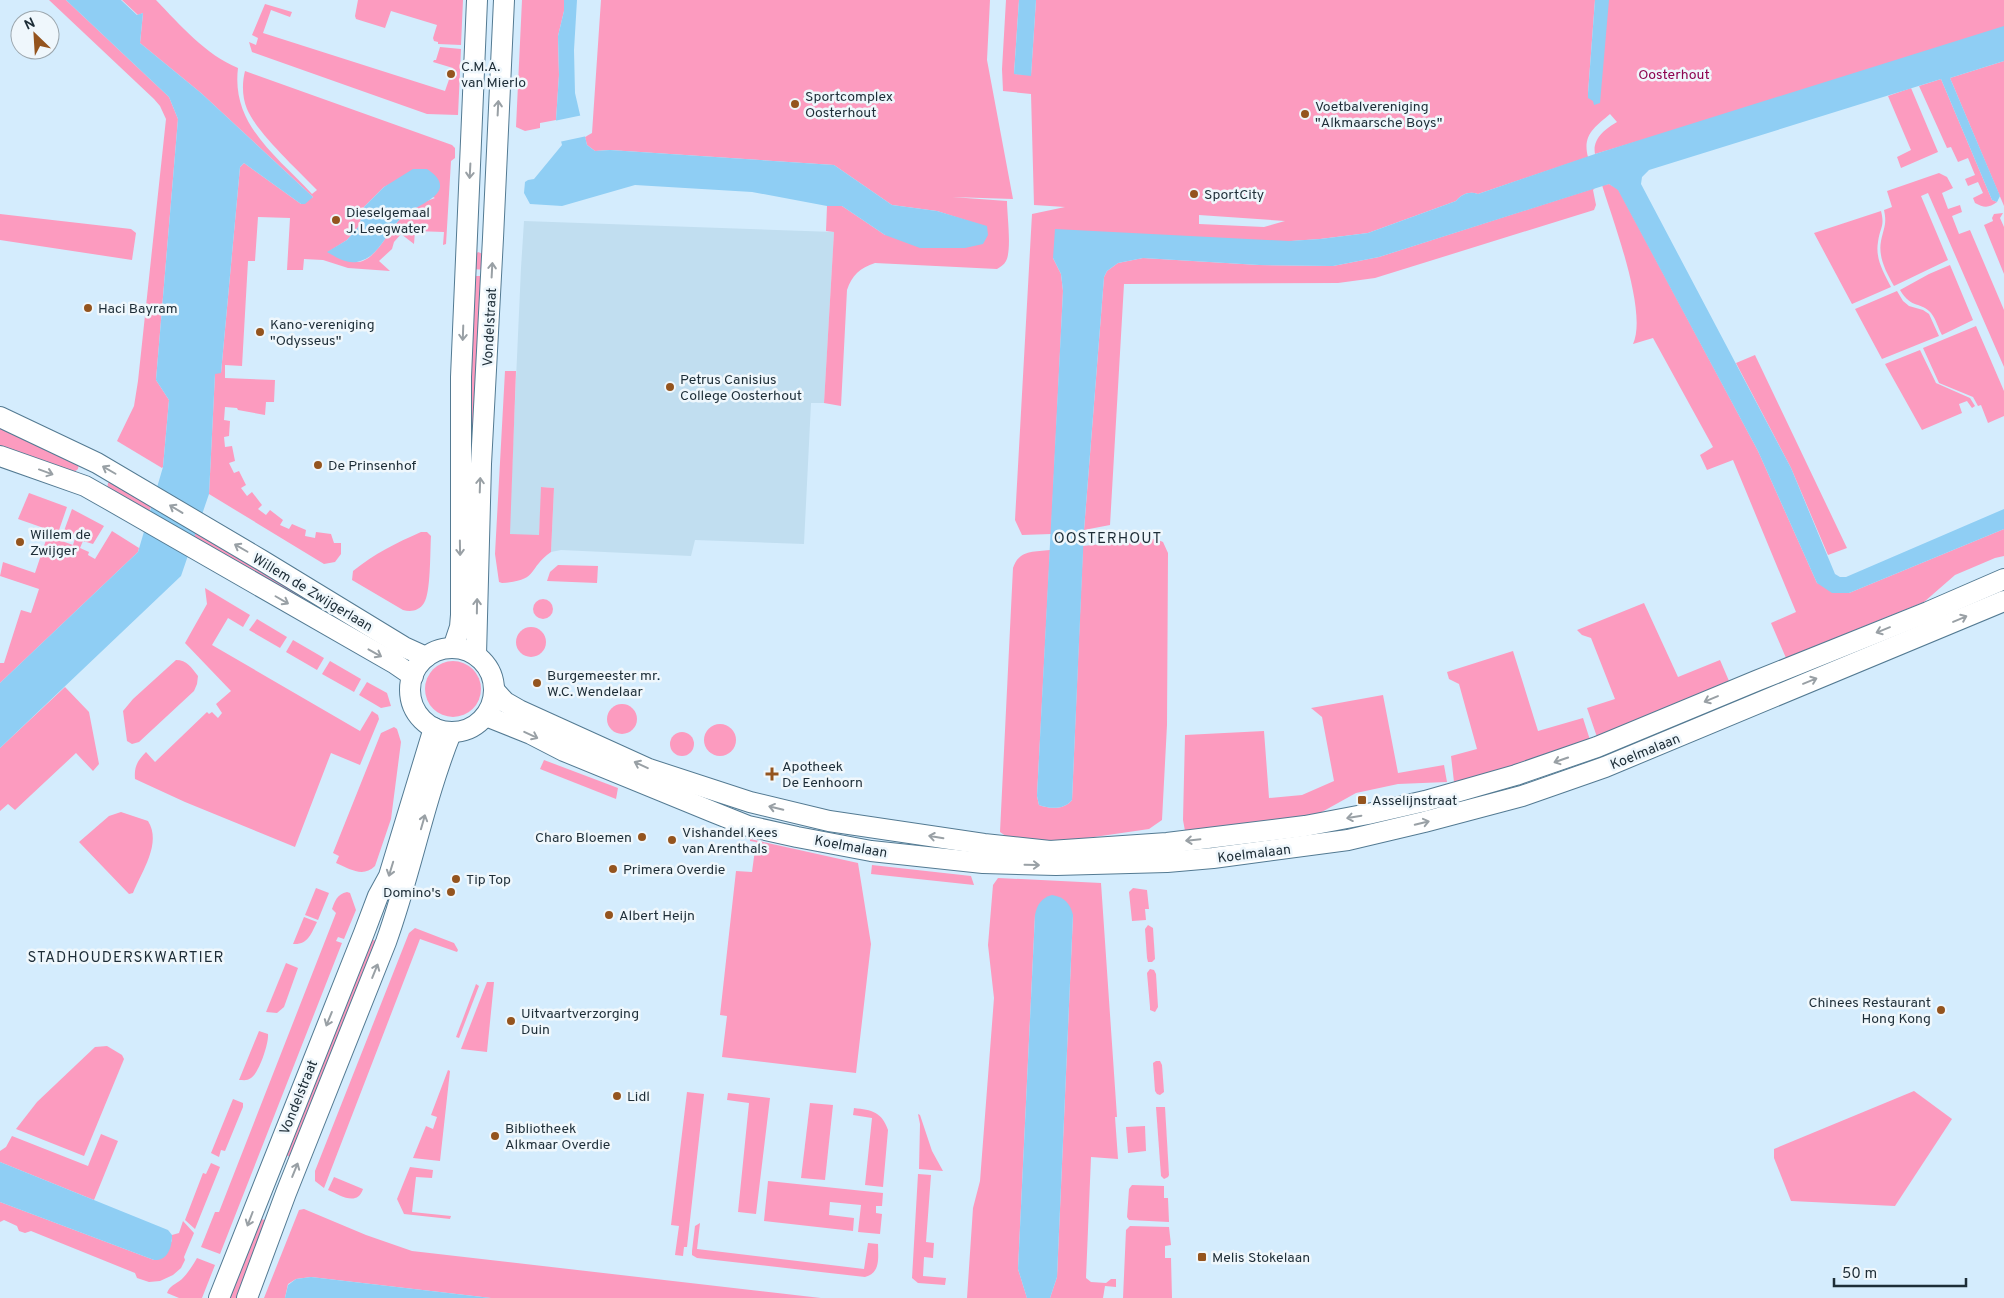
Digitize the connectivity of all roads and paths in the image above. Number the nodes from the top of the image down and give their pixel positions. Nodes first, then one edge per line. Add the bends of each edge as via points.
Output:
1 (477, 0) edge
2 (504, 0) edge
3 (467, 237) junction
4 (493, 238) junction
5 (0, 418) edge
6 (0, 456) edge
7 (2004, 579) edge
8 (2004, 601) edge
9 (453, 648) junction
10 (476, 655) junction
11 (426, 657) junction
12 (412, 676) junction
13 (495, 691) junction
14 (486, 716) junction
15 (442, 731) junction
16 (378, 896) junction
17 (399, 905) junction
18 (263, 1185) junction
19 (286, 1193) junction
20 (220, 1298) edge
21 (247, 1298) edge

1 -> 3 street, Vondelstraat
4 -> 2 street, Vondelstraat
3 - 4 street
3 -> 9 street, Vondelstraat via 461,377 461,615
10 -> 4 street, Vondelstraat via 479,494
11 -> 5 street, Willem de Zwijgerlaan via 404,647 97,463
6 -> 12 street, Willem de Zwijgerlaan via 85,486
7 -> 13 street, Koelmalaan via 1597,747 1425,801 1305,826 1050,851 829,821 750,802 649,768 519,710
14 -> 8 street, Koelmalaan via 748,826 797,837 871,851 983,863 1166,862 1348,840 1522,796 1605,767
9 - 10 street
9 - 11 street
10 - 13 street via 490,672
11 - 12 street
12 - 15 street via 413,706 424,721
13 - 14 street
14 - 15 street via 470,729
15 -> 16 street, Vondelstraat via 389,876
17 -> 15 street, Vondelstraat via 440,764
16 - 17 street
16 -> 18 street, Vondelstraat
19 -> 17 street, Vondelstraat
18 - 19 street
18 -> 20 street, Vondelstraat
19 - 21 street, Vondelstraat

